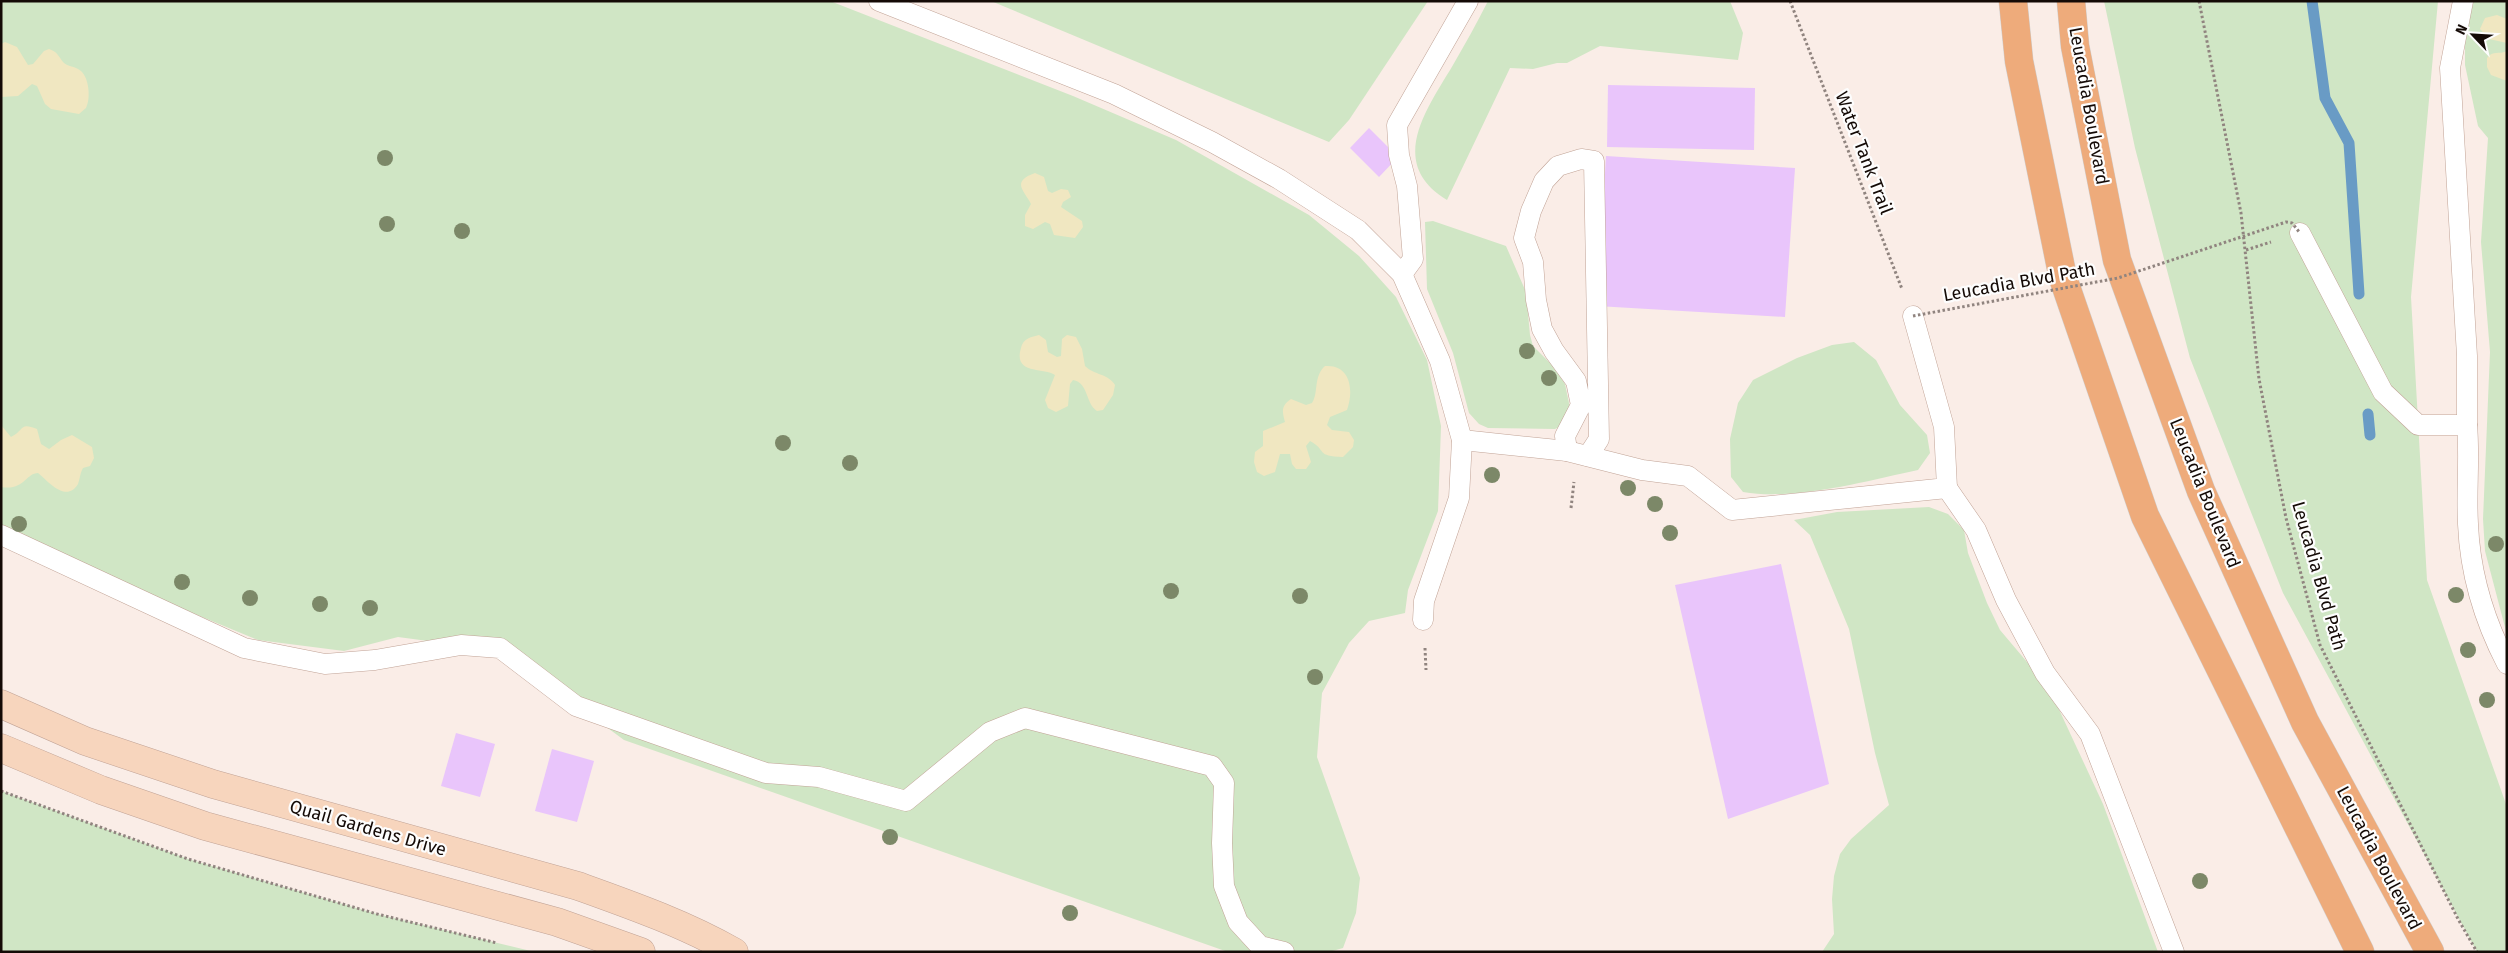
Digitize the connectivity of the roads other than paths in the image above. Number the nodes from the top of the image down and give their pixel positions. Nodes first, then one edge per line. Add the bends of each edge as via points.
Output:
1 (879, 1) edge
2 (1468, 1) edge
3 (2013, 1) edge
4 (2071, 1) edge
5 (2464, 1) edge
6 (2300, 233) road end
7 (1402, 274) junction
8 (1909, 307) road end
9 (2467, 425) junction
10 (1462, 440) junction
11 (1567, 451) junction
12 (1588, 456) junction
13 (1947, 488) junction
14 (1, 535) edge
15 (1423, 620) dead end
16 (2507, 664) edge
17 (1, 704) edge
18 (1, 748) edge
19 (641, 952) edge
20 (734, 952) edge
21 (1284, 952) edge
22 (2174, 952) edge
23 (2360, 952) edge
24 (2430, 952) edge

1 - 7 lane via 1114,94 1212,142 1279,179 1358,230
2 - 7 lane via 1397,125 1398,154 1407,186 1413,259
3 - 23 main road via 2019,61 2064,278 2145,516
4 - 24 main road, Leucadia Boulevard via 2075,46 2117,260 2201,491 2305,722
5 - 9 lane via 2450,68 2467,356
6 - 9 lane via 2383,392 2418,425
7 - 10 lane via 1440,361
8 - 13 lane via 1944,427
9 - 16 lane via 2471,567 2487,618
10 - 11 lane
10 - 15 lane via 1458,498 1424,601
11 - 12 lane
11 - 12 lane via 1564,436 1580,405 1576,381 1542,329 1533,262 1524,238 1544,181 1558,166 1581,159 1594,162 1595,171 1599,439
12 - 13 lane via 1642,470 1688,476 1732,510
13 - 22 lane via 1976,530 2006,600 2045,673 2090,734
14 - 21 lane via 244,648 325,664 375,660 461,645 500,648 576,706 766,773 819,777 906,800 990,732 1026,718 1212,766 1224,782 1224,886 1238,922 1260,946
17 - 20 main road, Quail Gardens Drive via 85,741 213,784 578,886 637,907
18 - 19 main road via 101,790 205,826 557,922

